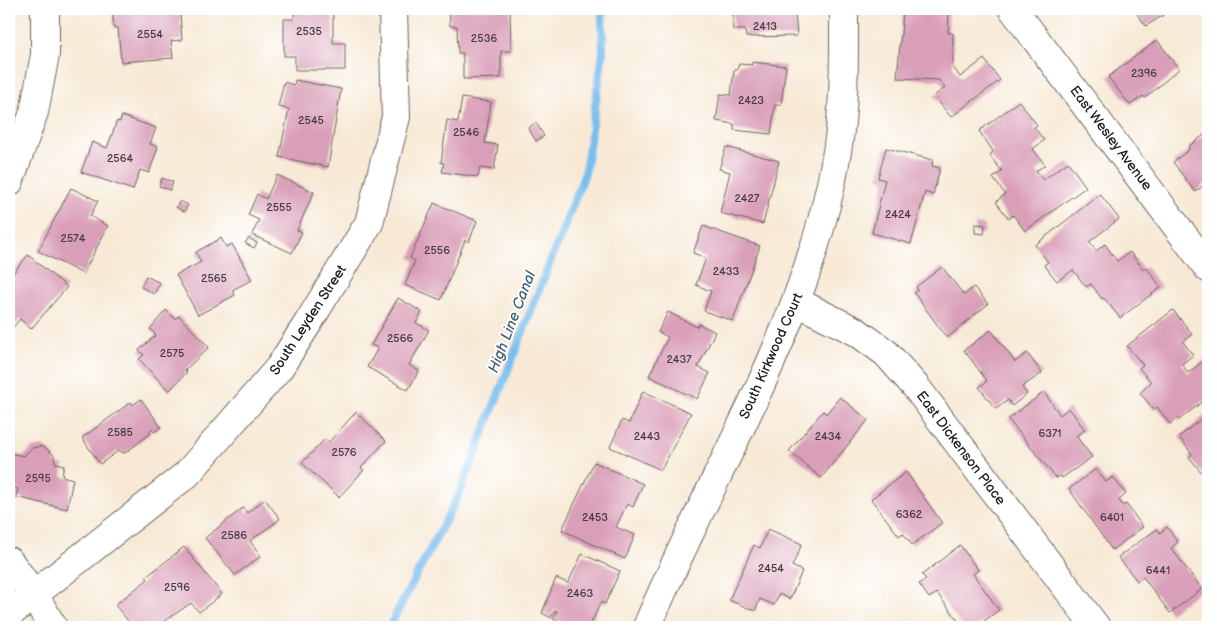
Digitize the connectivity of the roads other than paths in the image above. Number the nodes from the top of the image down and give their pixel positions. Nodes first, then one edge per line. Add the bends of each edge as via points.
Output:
1 (45, 9) edge
2 (393, 9) edge
3 (844, 9) edge
4 (1014, 9) edge
5 (9, 182) edge
6 (1208, 268) edge
7 (797, 302) junction
8 (9, 561) edge
9 (34, 595) junction
10 (9, 614) edge
11 (654, 625) edge
12 (53, 627) edge
13 (1096, 627) edge

1 - 5 street via 45,55 34,112
2 - 9 street, South Leyden Street via 396,117 369,223 313,315 279,368 187,474
3 - 7 street, South Kirkwood Court via 844,82 837,152
4 - 6 street, East Wesley Avenue
7 - 11 street, South Kirkwood Court
7 - 13 street, East Dickenson Place via 857,332 886,353 916,387
8 - 9 street
9 - 10 street, South Leyden Street
9 - 12 street

